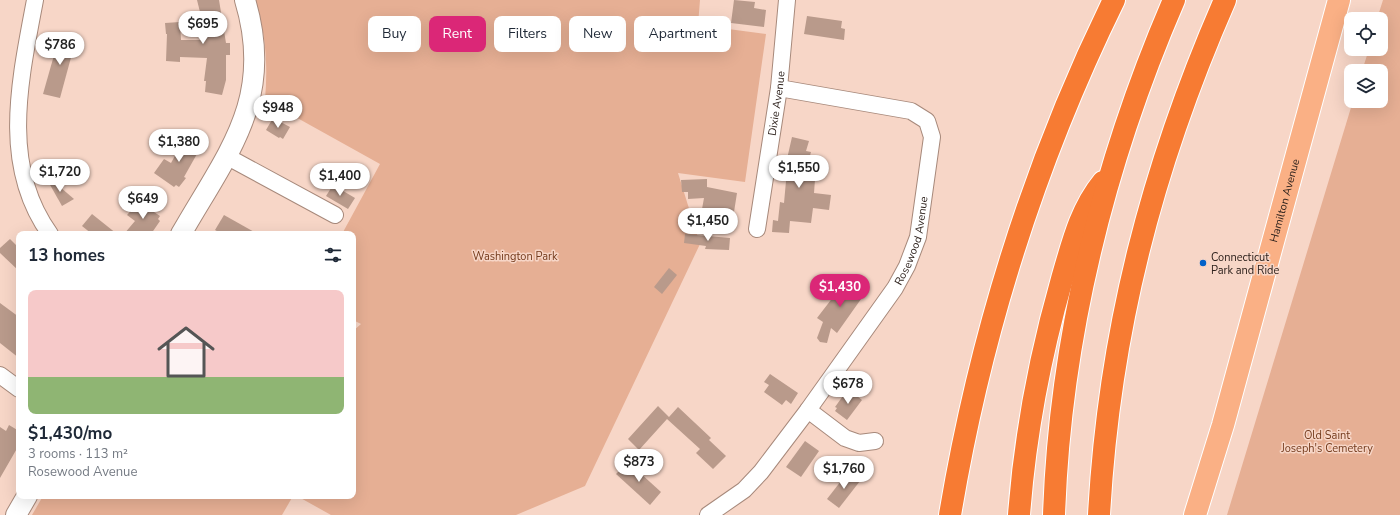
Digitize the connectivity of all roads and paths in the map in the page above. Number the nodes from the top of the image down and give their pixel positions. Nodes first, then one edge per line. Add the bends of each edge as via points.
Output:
1 (35, 0) edge
2 (245, 0) edge
3 (788, 0) edge
4 (1114, 0) edge
5 (1174, 0) edge
6 (1225, 0) edge
7 (1339, 0) edge
8 (779, 88) junction
9 (226, 156) junction
10 (1112, 172) junction
11 (335, 215) dead end
12 (757, 229) dead end
13 (47, 231) edge
14 (183, 231) edge
15 (0, 376) edge
16 (16, 387) edge
17 (808, 410) junction
18 (875, 441) dead end
19 (25, 499) edge
20 (16, 515) edge
21 (708, 515) edge
22 (950, 515) edge
23 (1018, 515) edge
24 (1054, 515) edge
25 (1099, 515) edge
26 (1195, 515) edge

1 - 13 street via 11,128 14,162 25,196
2 - 9 street via 254,38 254,81 245,118
3 - 8 street, Dixie Avenue
4 - 22 highway via 1060,119 1019,231 978,376
5 - 10 highway via 1138,90
6 - 25 highway via 1188,89 1155,186 1134,264 1110,390
7 - 26 main road, Hamilton Avenue via 1223,425
8 - 12 street, Dixie Avenue
8 - 17 street, Rosewood Avenue via 911,111 927,121 932,137 918,237 907,266 895,288
9 - 11 street
9 - 14 street
10 - 23 highway via 1093,195 1082,215 1060,289 1031,410
10 - 24 highway via 1082,288 1069,355 1059,435
15 - 16 street
17 - 18 street via 845,438 859,443
17 - 21 street, Rosewood Avenue via 761,472 744,490
19 - 20 street

